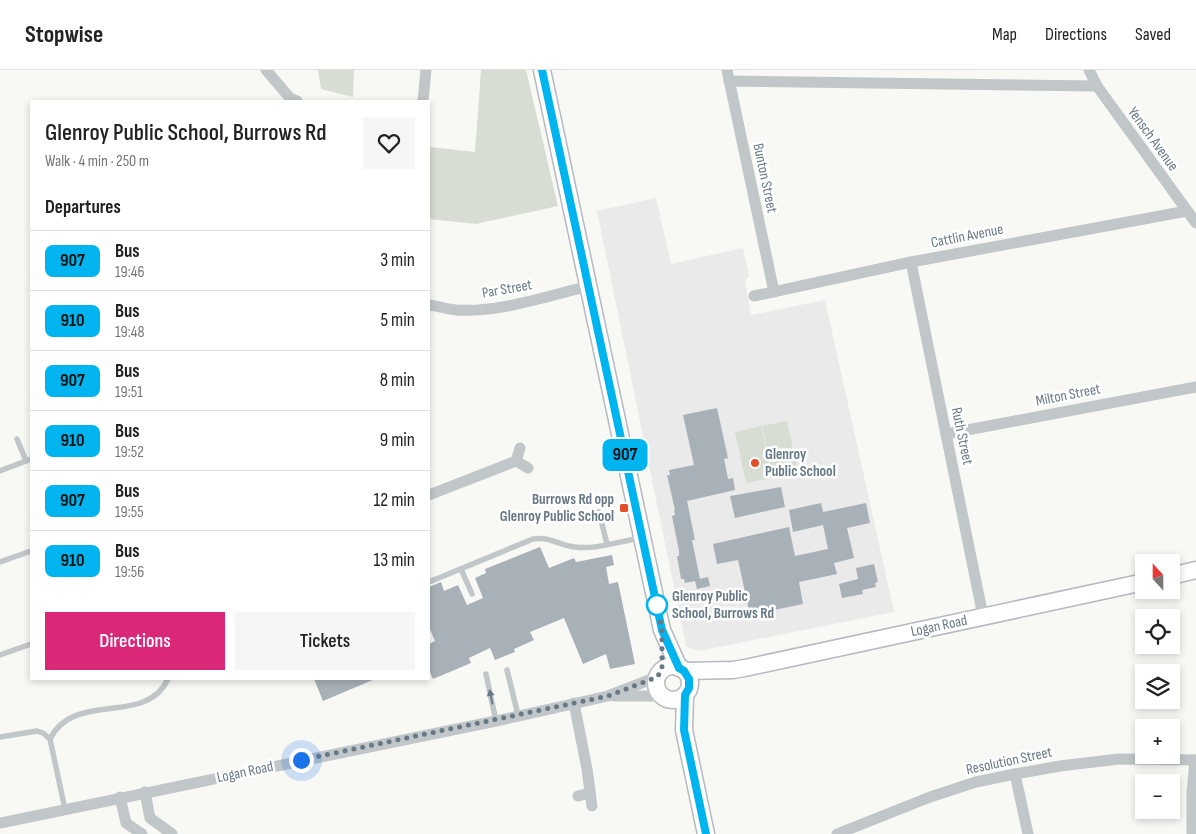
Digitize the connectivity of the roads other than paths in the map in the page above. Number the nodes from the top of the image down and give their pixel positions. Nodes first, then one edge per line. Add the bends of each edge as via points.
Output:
1 (266, 70) edge
2 (426, 70) edge
3 (542, 70) edge
4 (1089, 70) edge
5 (728, 75) edge
6 (1097, 86) junction
7 (295, 100) edge
8 (423, 100) edge
9 (1187, 210) junction
10 (1196, 223) edge
11 (911, 262) junction
12 (590, 286) junction
13 (774, 292) junction
14 (754, 296) dead end
15 (430, 305) edge
16 (1196, 386) edge
17 (946, 434) junction
18 (17, 439) dead end
19 (520, 448) dead end
20 (28, 460) edge
21 (516, 461) junction
22 (528, 468) dead end
23 (0, 471) edge
24 (430, 495) edge
25 (599, 512) dead end
26 (643, 537) junction
27 (607, 544) junction
28 (30, 551) edge
29 (0, 562) edge
30 (461, 568) junction
31 (1196, 570) edge
32 (1180, 574) edge
33 (430, 582) edge
34 (1135, 584) edge
35 (472, 594) dead end
36 (983, 616) junction
37 (662, 630) junction
38 (30, 644) edge
39 (0, 655) edge
40 (682, 669) junction
41 (507, 670) dead end
42 (733, 670) junction
43 (486, 674) dead end
44 (660, 674) junction
45 (168, 680) edge
46 (687, 691) junction
47 (608, 696) junction
48 (664, 697) junction
49 (574, 703) junction
50 (518, 715) junction
51 (496, 721) junction
52 (684, 730) junction
53 (0, 737) edge
54 (50, 739) junction
55 (1196, 760) edge
56 (1015, 774) junction
57 (145, 792) junction
58 (590, 792) junction
59 (578, 796) dead end
60 (120, 797) junction
61 (592, 806) dead end
62 (65, 809) junction
63 (1194, 820) edge
64 (0, 822) edge
65 (142, 834) edge
66 (172, 834) edge
67 (706, 834) edge
68 (837, 834) edge
69 (1028, 834) edge
70 (1192, 834) edge

1 - 7 street
2 - 8 street
3 - 12 main road
4 - 6 street, Yensch Avenue
5 - 6 street
5 - 13 street, Bunton Street
6 - 9 street, Yensch Avenue
9 - 10 street, Yensch Avenue
9 - 11 street, Cattlin Avenue
11 - 13 street, Cattlin Avenue
11 - 17 street, Ruth Street
12 - 15 street, Par Street via 483,309 456,310
12 - 26 main road
13 - 14 street, Cattlin Avenue
16 - 17 street, Milton Street
17 - 36 street, Ruth Street
18 - 20 lane
19 - 21 street
20 - 23 lane
21 - 22 street
21 - 24 street
25 - 27 lane
26 - 27 lane
26 - 37 main road
27 - 30 lane via 576,548 541,538
28 - 29 lane
30 - 33 lane
30 - 35 lane
31 - 32 main road
34 - 36 main road, Logan Road
36 - 42 main road, Logan Road
37 - 40 main road
37 - 44 main road
38 - 39 lane
40 - 42 main road, Logan Road
40 - 44 main road via 670,667
40 - 46 main road via 689,679
41 - 50 lane
42 - 46 main road, Logan Road
51 -> 43 lane
44 - 47 street, Logan Road
44 - 48 main road via 656,687
45 - 54 lane via 162,691 152,699 72,717 59,725
46 - 48 main road via 676,700
46 - 52 main road
47 - 48 street, Logan Road
47 - 49 street, Logan Road
48 - 52 main road
49 - 50 street, Logan Road
49 - 58 street
50 - 51 street, Logan Road
51 - 57 street, Logan Road
52 - 67 main road
53 - 54 lane via 38,731
54 - 62 lane
55 - 56 street, Resolution Street via 1119,758
55 - 63 street via 1192,793
56 - 68 street, Resolution Street via 930,797
56 - 69 street
57 - 60 street, Logan Road
57 - 66 street via 150,818
58 - 59 street
58 - 61 street
60 - 62 street, Logan Road
60 - 65 street via 126,823
62 - 64 street, Logan Road
63 - 70 street

